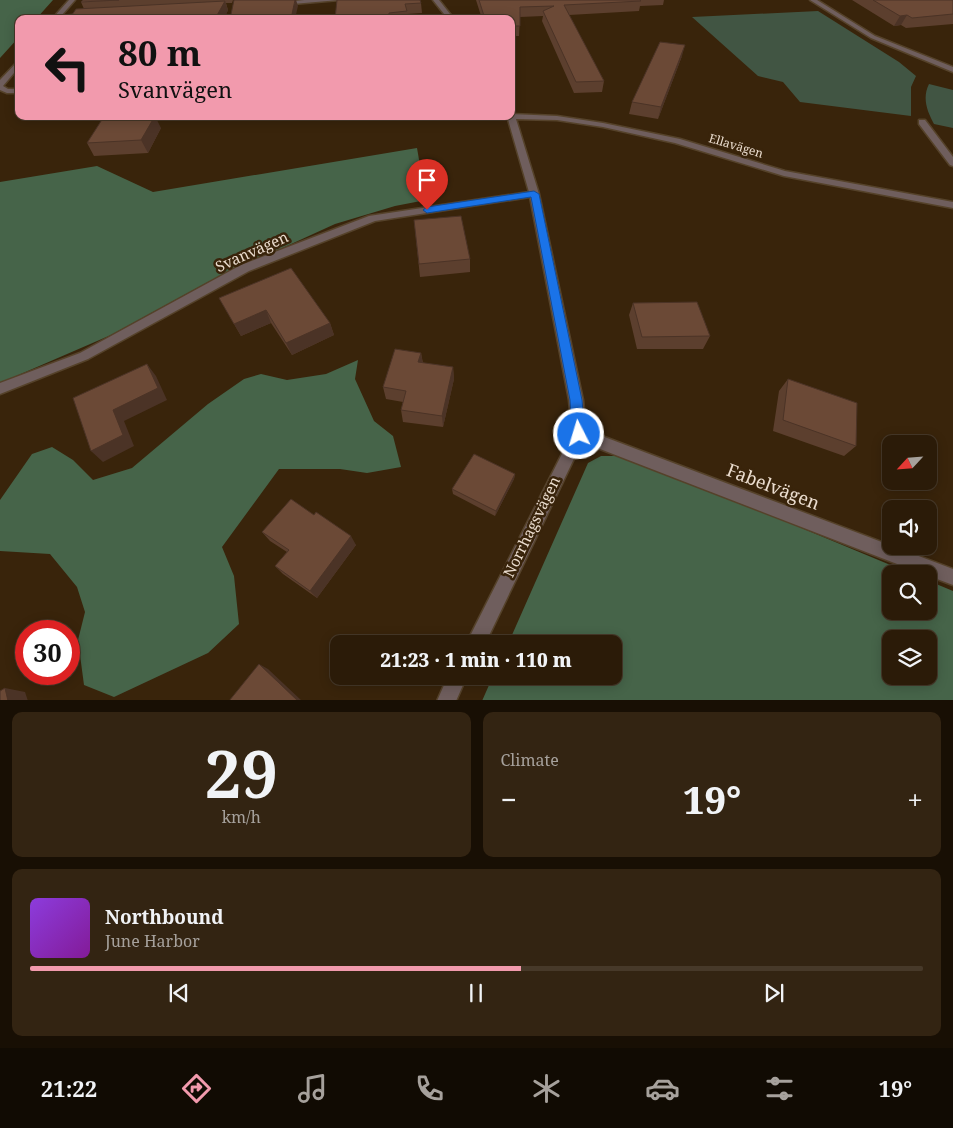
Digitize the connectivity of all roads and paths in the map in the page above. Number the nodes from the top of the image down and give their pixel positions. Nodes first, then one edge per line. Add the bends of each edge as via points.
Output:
1 (72, 0) edge
2 (336, 0) edge
3 (436, 0) edge
4 (813, 0) edge
5 (271, 3) edge
6 (59, 15) edge
7 (449, 15) edge
8 (15, 68) edge
9 (953, 70) edge
10 (2, 88) edge
11 (15, 90) edge
12 (515, 116) edge
13 (512, 120) edge
14 (922, 122) dead end
15 (953, 163) edge
16 (534, 194) junction
17 (953, 205) edge
18 (0, 389) edge
19 (579, 434) junction
20 (953, 577) edge
21 (478, 635) edge
22 (454, 685) edge
23 (446, 700) edge

1 - 6 street
2 - 5 street
3 - 7 street
4 - 9 street via 873,37
8 - 10 street
10 - 11 street
12 - 17 street, Ellavägen via 603,125 677,141 784,173
13 - 16 street
14 - 15 street
16 - 18 street, Svanvägen via 373,218 245,268 84,356
16 - 19 street via 576,400
19 - 20 street, Fabelvägen
19 - 21 street, Norrhagsvägen
22 - 23 street

